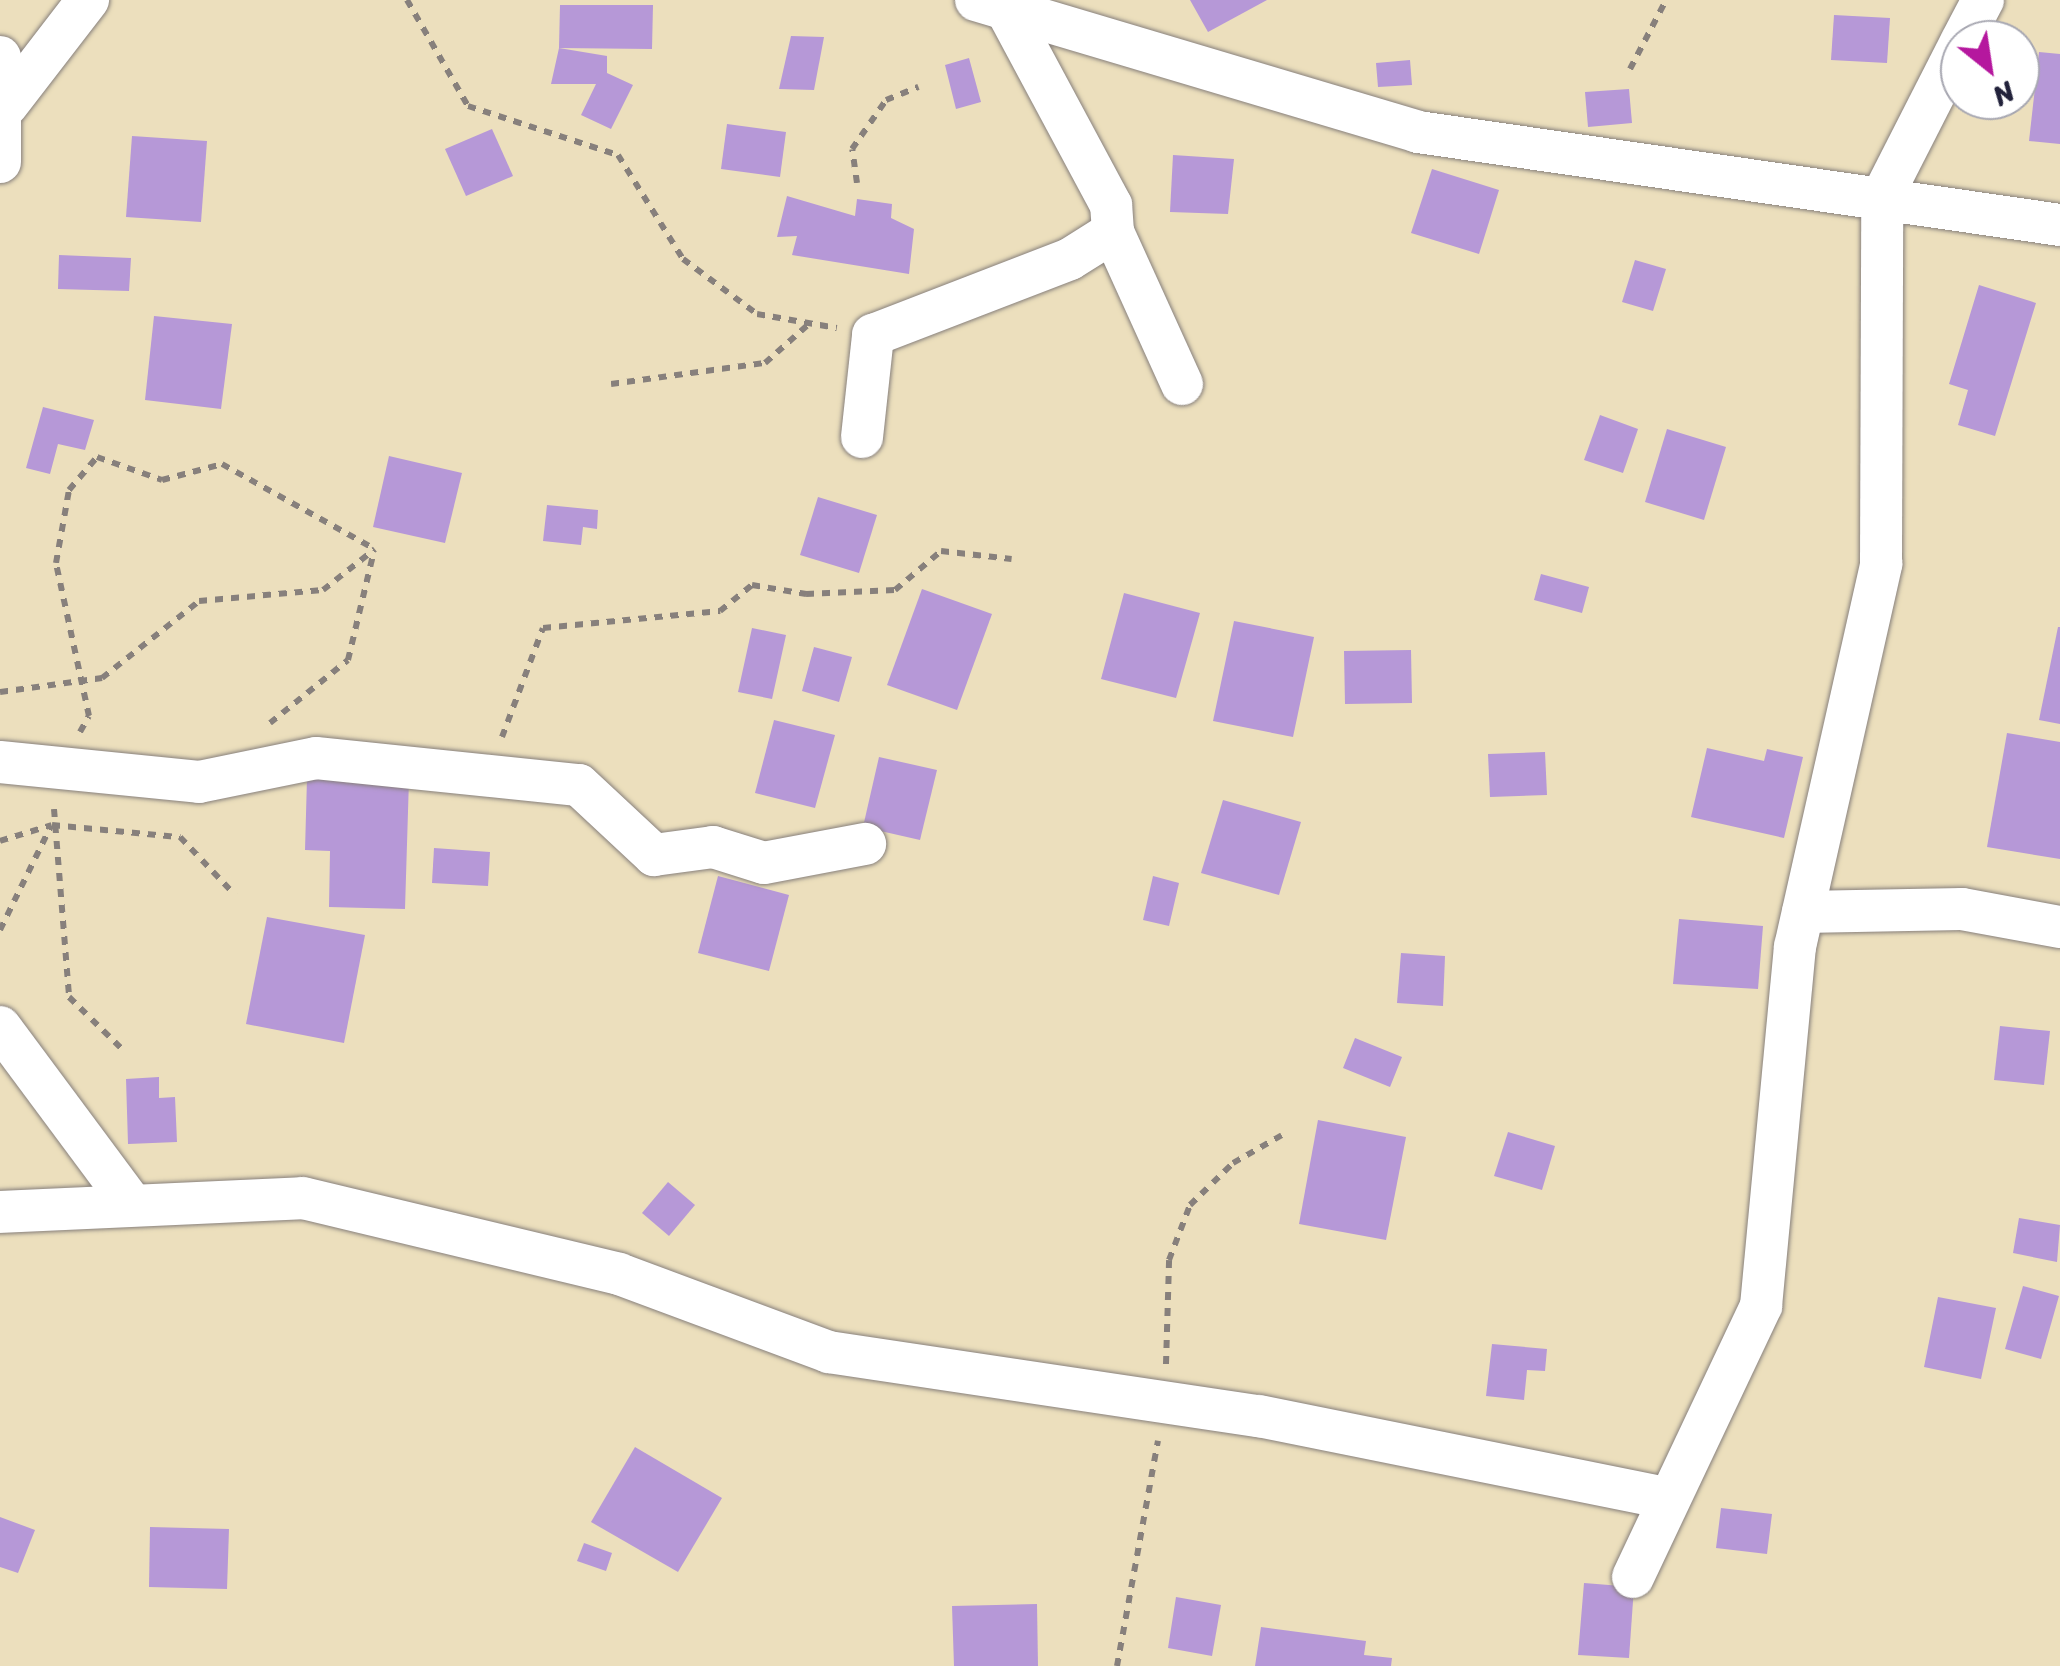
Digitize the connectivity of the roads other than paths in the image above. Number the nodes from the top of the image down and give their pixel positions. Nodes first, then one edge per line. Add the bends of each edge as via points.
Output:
1 (88, 0) edge
2 (991, 4) edge
3 (0, 56) edge
4 (1940, 83) edge
5 (7, 105) junction
6 (0, 162) edge
7 (1882, 196) junction
8 (2060, 225) edge
9 (1113, 232) junction
10 (1182, 384) dead end
11 (862, 437) dead end
12 (0, 762) edge
13 (866, 844) dead end
14 (1803, 912) junction
15 (2060, 927) edge
16 (0, 1027) edge
17 (129, 1201) junction
18 (0, 1212) edge
19 (1669, 1499) junction
20 (1633, 1578) dead end

1 - 5 street
2 - 7 street via 1418,132
2 - 9 street via 1111,204
3 - 5 street
4 - 7 street
5 - 6 street
7 - 8 street
7 - 14 street via 1881,564
9 - 10 street
9 - 11 street via 1070,259 874,335
12 - 13 street via 199,782 316,758 579,785 654,854 713,847 764,863
14 - 15 street via 1962,909
14 - 19 street via 1761,1306
16 - 17 street
17 - 18 street
17 - 19 street via 303,1198 620,1274 829,1352 1259,1416
19 - 20 street

